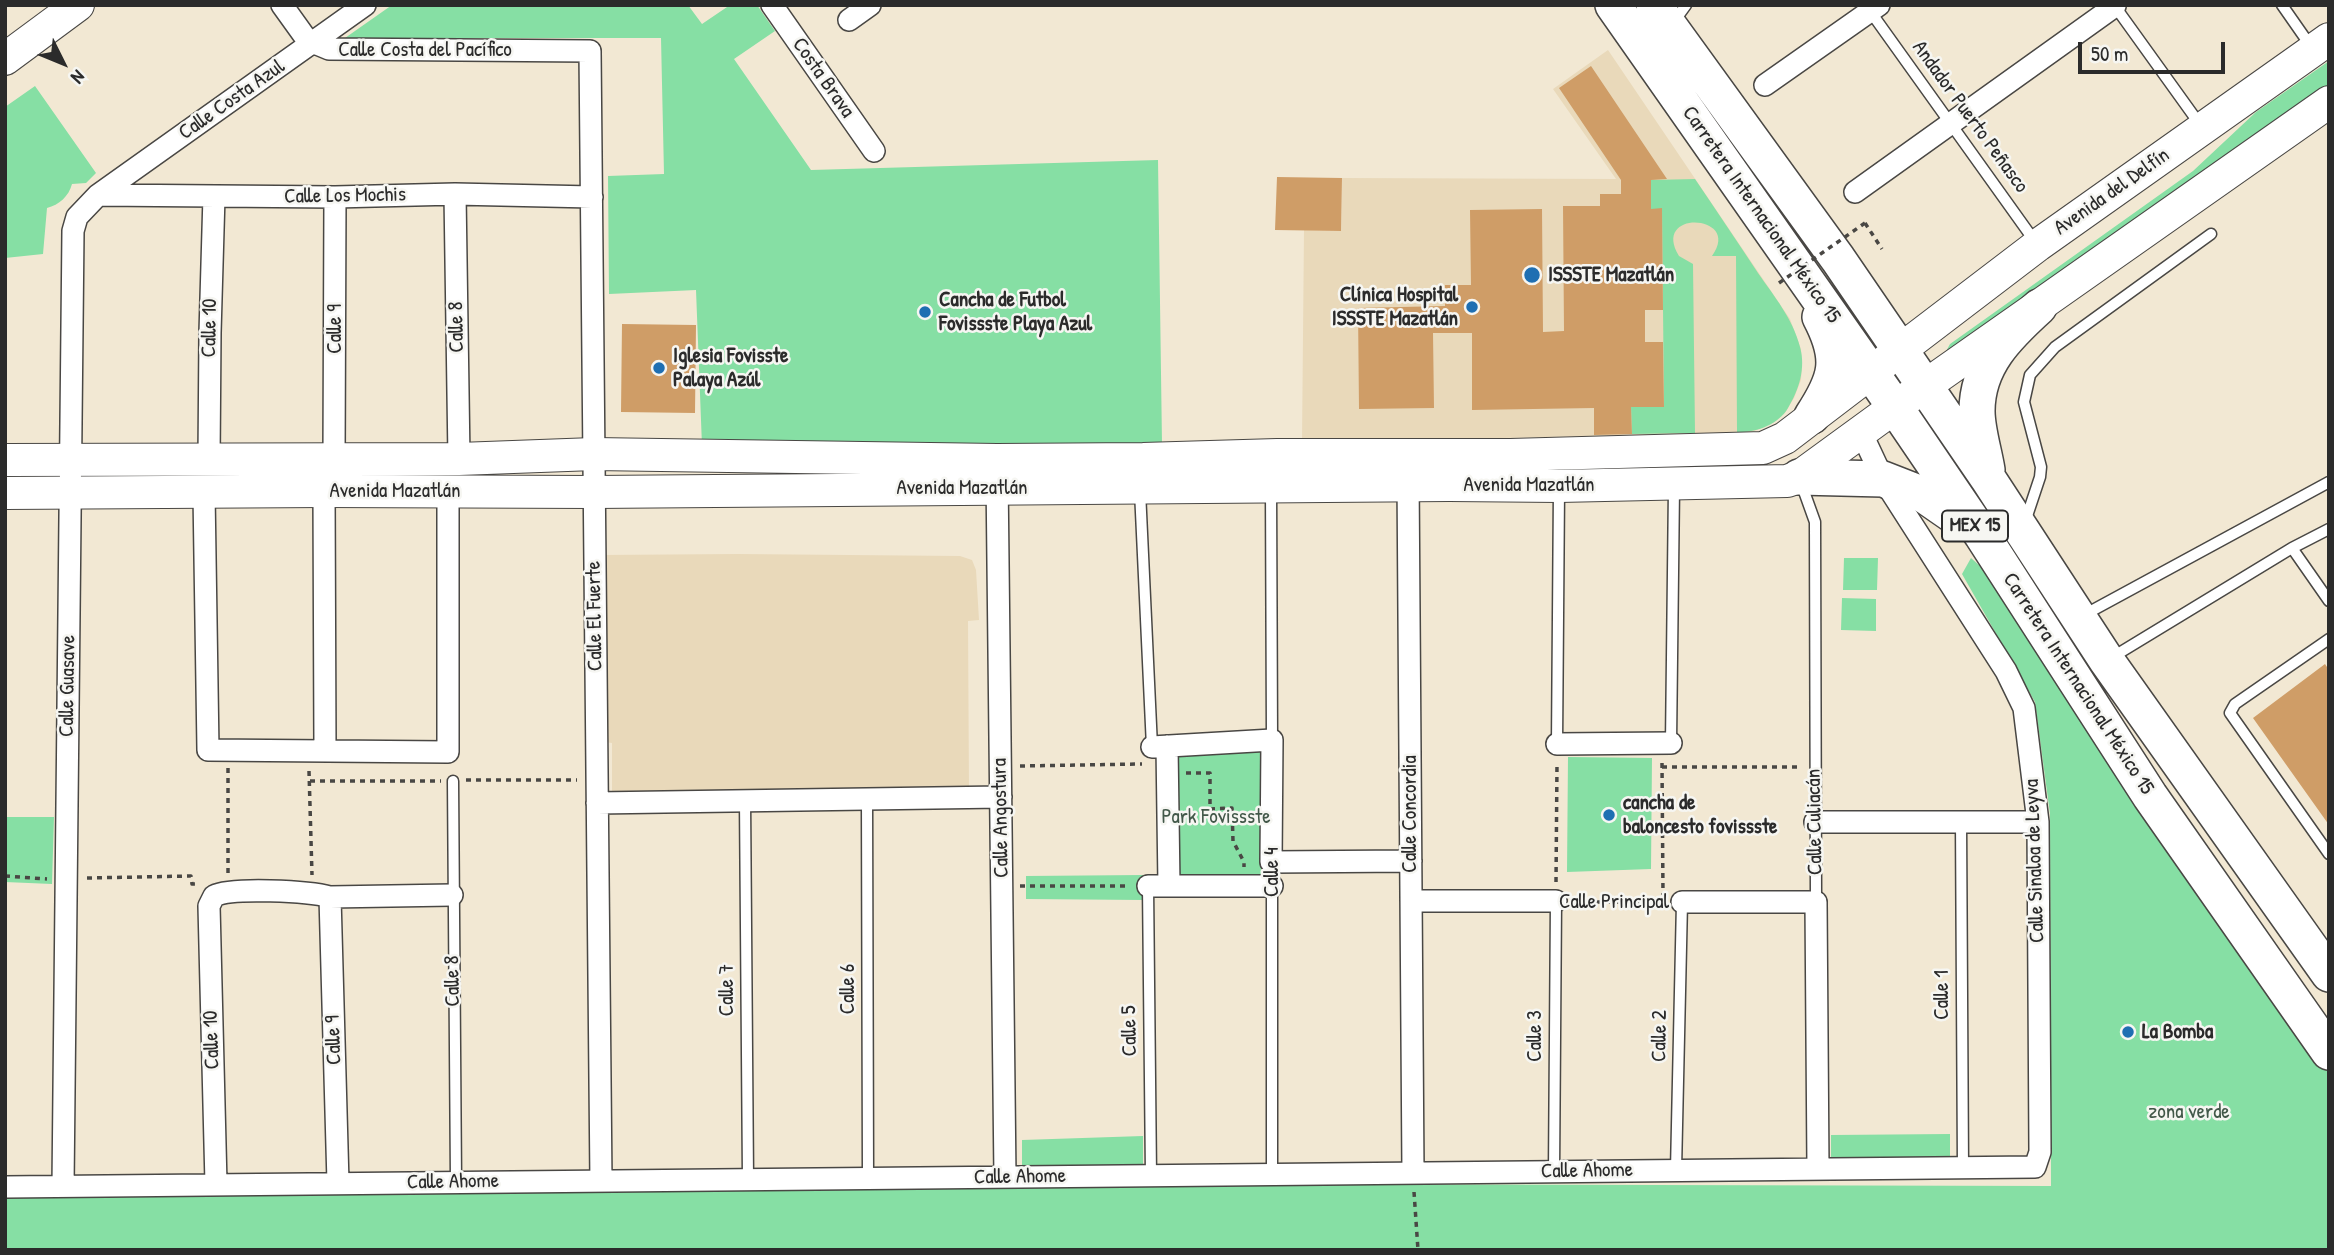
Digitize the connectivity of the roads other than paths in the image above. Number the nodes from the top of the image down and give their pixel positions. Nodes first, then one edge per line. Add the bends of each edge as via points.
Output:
1 (78, 5) edge
2 (282, 5) edge
3 (365, 5) edge
4 (772, 5) edge
5 (870, 5) edge
6 (1613, 5) edge
7 (2282, 5) edge
8 (2115, 6) edge
9 (1875, 8) edge
10 (1670, 13) edge
11 (849, 20) dead end
12 (310, 44) junction
13 (2321, 45) edge
14 (590, 51) joint
15 (5, 58) edge
16 (1765, 85) dead end
17 (2329, 102) edge
18 (1950, 123) junction
19 (2202, 128) junction
20 (874, 151) dead end
21 (1855, 192) dead end
22 (455, 194) junction
23 (98, 195) junction
24 (214, 196) junction
25 (335, 197) junction
26 (592, 197) junction
27 (2211, 234) dead end
28 (2038, 245) junction
29 (1794, 282) junction
30 (2039, 307) junction
31 (1898, 350) junction
32 (1870, 372) junction
33 (1924, 386) junction
34 (1895, 407) junction
35 (1812, 416) junction
36 (1861, 432) junction
37 (594, 454) junction
38 (72, 459) junction
39 (459, 459) junction
40 (5, 460) edge
41 (209, 460) junction
42 (334, 460) junction
43 (1408, 470) junction
44 (997, 474) junction
45 (1799, 477) junction
46 (1883, 480) junction
47 (1989, 480) junction
48 (2329, 482) edge
49 (1674, 484) junction
50 (1271, 486) junction
51 (1559, 486) junction
52 (1140, 488) junction
53 (448, 490) junction
54 (324, 491) junction
55 (71, 492) junction
56 (594, 492) junction
57 (5, 493) edge
58 (204, 493) junction
59 (2329, 530) edge
60 (2022, 531) junction
61 (1982, 535) junction
62 (2292, 548) junction
63 (2329, 601) edge
64 (2079, 618) junction
65 (2329, 639) edge
66 (2107, 661) junction
67 (1272, 740) junction
68 (1667, 743) joint
69 (1557, 744) joint
70 (317, 751) junction
71 (1162, 752) junction
72 (453, 780) dead end
73 (1001, 797) junction
74 (745, 800) junction
75 (867, 800) junction
76 (597, 803) junction
77 (1815, 822) junction
78 (1961, 822) junction
79 (2038, 822) junction
80 (2329, 854) edge
81 (1411, 861) junction
82 (1272, 862) junction
83 (1158, 886) junction
84 (1272, 886) junction
85 (321, 894) junction
86 (452, 895) junction
87 (1411, 901) junction
88 (1556, 901) joint
89 (1672, 902) joint
90 (1816, 902) junction
91 (2329, 975) edge
92 (2329, 1052) edge
93 (2035, 1167) joint
94 (1963, 1168) junction
95 (1818, 1169) junction
96 (1676, 1170) junction
97 (1554, 1172) junction
98 (1413, 1173) junction
99 (1272, 1174) junction
100 (1151, 1175) junction
101 (1005, 1177) junction
102 (868, 1178) junction
103 (748, 1180) junction
104 (601, 1181) junction
105 (456, 1182) junction
106 (338, 1183) junction
107 (216, 1184) junction
108 (63, 1186) junction
109 (5, 1187) edge

1 - 15 street
2 - 12 street, Calle Costa del Pacífico
3 - 12 street, Calle Costa Azul
4 - 20 street, Costa Brava
5 - 11 street
6 - 29 main road, Carretera Internacional México 15 / MEX 15
7 - 13 lane
8 - 18 street
8 - 19 lane
9 - 16 street
9 - 18 lane, Andador Puerto Peñasco
10 - 31 main road, Carretera Internacional México 15 / MEX 15
12 - 14 street, Calle Costa del Pacífico via 329,49
12 - 23 street, Calle Costa Azul
13 - 19 street, Avenida del Delfín
14 - 26 street, Calle El Fuerte
17 - 30 street
18 - 21 street
18 - 28 lane, Andador Puerto Peñasco
19 - 28 street, Avenida del Delfín
22 - 25 street, Calle Los Mochis
22 - 26 street, Calle Los Mochis
22 - 39 street, Calle 8
23 - 24 street, Calle Los Mochis
23 - 38 street, Calle Guasave via 78,217 73,232
24 - 25 street, Calle Los Mochis
24 - 41 street, Calle 10
25 - 42 street, Calle 9
26 - 37 street, Calle El Fuerte
27 - 60 lane via 2055,347 2030,375 2024,402 2042,467
28 - 31 street, Avenida del Delfín
29 - 32 main road, Carretera Internacional México 15 / MEX 15
29 - 35 main road via 1814,307 1835,355 1828,391
30 - 33 street
30 - 47 main road via 1993,355 1980,383 1977,412
31 - 32 street
31 - 33 main road, Carretera Internacional México 15 / MEX 15
32 - 34 main road, Carretera Internacional México 15 / MEX 15
32 - 35 street, Avenida Mazatlán
33 - 34 street
33 - 47 main road, Carretera Internacional México 15 / MEX 15
34 - 36 street, Avenida Mazatlán
34 - 61 main road, Carretera Internacional México 15 / MEX 15
35 - 43 street, Avenida Mazatlán via 1785,438 1763,448 1510,455
36 - 45 street, Avenida Mazatlán
36 - 46 street, Calle Sinaloa de Leyva
37 - 39 street, Avenida Mazatlán
37 - 44 street, Avenida Mazatlán
37 - 56 street, Calle El Fuerte
38 - 40 street, Avenida Mazatlán
38 - 41 street, Avenida Mazatlán
38 - 55 street, Calle Guasave
39 - 42 street, Avenida Mazatlán
41 - 42 street, Avenida Mazatlán
43 - 44 street, Avenida Mazatlán
43 - 50 street, Avenida Mazatlán
43 - 51 street, Avenida Mazatlán
43 - 81 street, Calle Concordia
44 - 52 street, Avenida Mazatlán
44 - 56 street, Avenida Mazatlán
44 - 73 street, Calle Angostura
45 - 46 main road
45 - 49 street, Avenida Mazatlán
45 - 77 lane, Calle Culiacán via 1815,522
46 - 61 main road via 1924,495
46 - 79 street, Calle Sinaloa de Leyva via 2017,691 2024,708
47 - 60 main road, Carretera Internacional México 15 / MEX 15
48 - 64 lane
49 - 51 street, Avenida Mazatlán
49 - 68 lane
50 - 52 street, Avenida Mazatlán
50 - 67 lane, Calle 4
51 - 69 lane
52 - 71 lane
53 - 54 street, Avenida Mazatlán
53 - 56 street, Avenida Mazatlán
53 - 70 street via 448,752
54 - 58 street, Avenida Mazatlán
54 - 70 street
55 - 57 street, Avenida Mazatlán
55 - 58 street, Avenida Mazatlán
55 - 108 street, Calle Guasave
56 - 76 street, Calle El Fuerte
58 - 70 street via 218,750
59 - 62 lane
60 - 64 main road, Carretera Internacional México 15 / MEX 15
61 - 92 main road, Carretera Internacional México 15 / MEX 15 via 2150,796
62 - 63 lane
62 - 66 lane
64 - 66 main road, Carretera Internacional México 15 / MEX 15
65 - 80 lane via 2235,704 2230,713
66 - 91 main road, Carretera Internacional México 15 / MEX 15
67 - 71 street
67 - 82 street, Calle 4
68 - 69 street
71 - 83 street
72 - 86 lane, Calle 8
73 - 75 street
73 - 101 street, Calle Angostura
74 - 75 street
74 - 76 street
74 - 103 lane, Calle 7
75 - 102 lane, Calle 6
76 - 104 street, Calle El Fuerte
77 - 78 street
77 - 90 lane, Calle Culiacán
78 - 79 street
78 - 94 lane, Calle 1
79 - 93 street, Calle Sinaloa de Leyva via 2040,1152
81 - 82 street
81 - 87 street, Calle Concordia
82 - 84 lane, Calle 4
83 - 84 street
83 - 100 lane, Calle 5
84 - 99 lane, Calle 4
85 - 86 street
85 - 106 street, Calle 9
85 - 107 street, Calle 10 via 223,890 209,906
86 - 105 lane, Calle 8
87 - 88 street, Calle Principal
87 - 98 street, Calle Concordia
88 - 97 lane, Calle 3
89 - 90 street, Calle Principal
89 - 96 lane, Calle 2
90 - 95 street, Calle Culiacán
93 - 94 street, Calle Ahome
94 - 95 street, Calle Ahome
95 - 96 street, Calle Ahome
96 - 97 street, Calle Ahome
97 - 98 street, Calle Ahome
98 - 99 street, Calle Ahome
99 - 100 street, Calle Ahome
100 - 101 street, Calle Ahome
101 - 102 street, Calle Ahome
102 - 103 street, Calle Ahome
103 - 104 street, Calle Ahome
104 - 105 street, Calle Ahome
105 - 106 street, Calle Ahome
106 - 107 street, Calle Ahome
107 - 108 street, Calle Ahome
108 - 109 street, Calle Ahome

